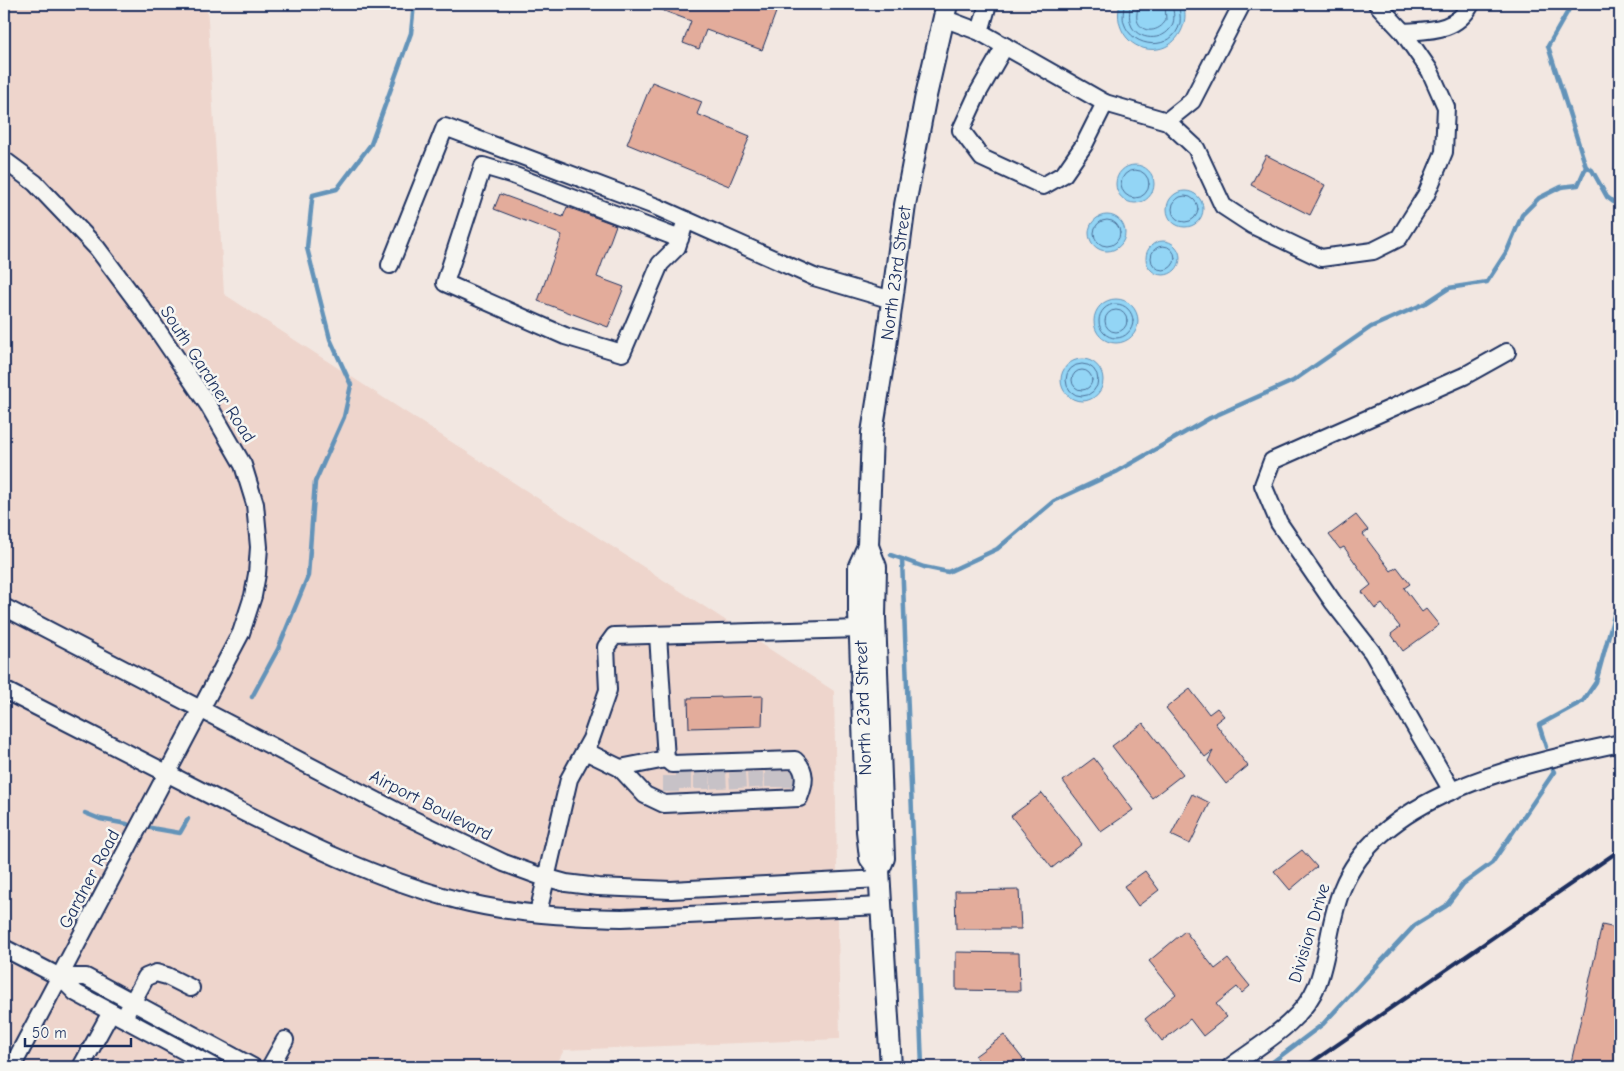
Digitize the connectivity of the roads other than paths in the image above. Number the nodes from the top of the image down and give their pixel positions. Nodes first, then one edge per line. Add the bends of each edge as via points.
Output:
1 (988, 4) edge
2 (1242, 4) edge
3 (1377, 4) edge
4 (1470, 4) edge
5 (945, 11) edge
6 (980, 32) junction
7 (1403, 32) junction
8 (1005, 46) junction
9 (1105, 103) junction
10 (1167, 121) junction
11 (4, 160) edge
12 (686, 220) junction
13 (680, 239) junction
14 (390, 265) dead end
15 (892, 300) junction
16 (1507, 352) dead end
17 (868, 546) junction
18 (4, 607) edge
19 (860, 629) junction
20 (658, 635) junction
21 (4, 690) edge
22 (201, 709) junction
23 (1620, 743) edge
24 (585, 751) junction
25 (675, 767) junction
26 (620, 768) junction
27 (166, 773) junction
28 (1452, 791) junction
29 (879, 874) junction
30 (545, 877) junction
31 (881, 906) junction
32 (538, 914) junction
33 (4, 948) edge
34 (60, 977) junction
35 (191, 988) dead end
36 (132, 1002) junction
37 (117, 1015) junction
38 (285, 1040) dead end
39 (11, 1061) edge
40 (81, 1067) edge
41 (214, 1067) edge
42 (253, 1067) edge
43 (270, 1067) edge
44 (890, 1067) edge
45 (1230, 1067) edge

1 - 6 street
2 - 10 street via 1192,102
3 - 7 street
4 - 7 street via 1465,14 1443,29
5 - 6 street
5 - 15 main road, North 23rd Street via 924,100
6 - 8 street
7 - 10 street via 1430,71 1446,107 1444,152 1426,195 1399,238 1373,251 1321,258 1252,225 1223,206 1196,148
8 - 9 street
8 - 9 street via 961,130 982,158 1043,186 1064,174
9 - 10 street
11 - 22 street, South Gardner Road via 35,183 97,248 204,398 243,465 255,504 259,547 256,581 241,633
12 - 13 street
12 - 14 street via 445,127
12 - 15 street via 814,277
13 - 13 street via 677,247 660,264 622,353 565,336 445,283 483,166
15 - 17 main road, North 23rd Street via 872,433
16 - 28 street via 1464,376 1272,461 1263,485 1279,523 1372,652
17 - 19 main road, North 23rd Street via 859,566
17 - 29 main road, North 23rd Street via 876,567 874,617 884,858
18 - 22 street, Airport Boulevard
19 - 20 street
19 - 29 main road, North 23rd Street via 867,831 870,858
20 - 24 street via 614,636 606,647 608,690
20 - 25 street
21 - 27 street
22 - 27 street, Gardner Road
22 - 30 street, Airport Boulevard via 460,843
23 - 28 street, Division Drive via 1505,771
24 - 26 street
24 - 30 street via 569,779
25 - 26 street
25 - 26 street via 780,765 795,760 802,767 804,784 799,798 772,794 702,796 677,798 664,804 645,795
27 - 32 street via 322,852 383,877 457,900
27 - 34 street, Gardner Road
28 - 45 street, Division Drive via 1388,829 1362,855 1342,889 1317,983 1305,1005 1283,1028
29 - 30 street, Airport Boulevard via 671,890 598,887
29 - 31 main road, North 23rd Street
30 - 32 street
31 - 32 street via 622,918
31 - 44 main road, North 23rd Street
33 - 34 street
34 - 36 street via 86,977
34 - 37 street via 76,993
34 - 39 street, Gardner Road
35 - 36 street via 156,972 146,977
36 - 37 street
36 - 42 street
37 - 40 street
37 - 41 street
38 - 43 street

